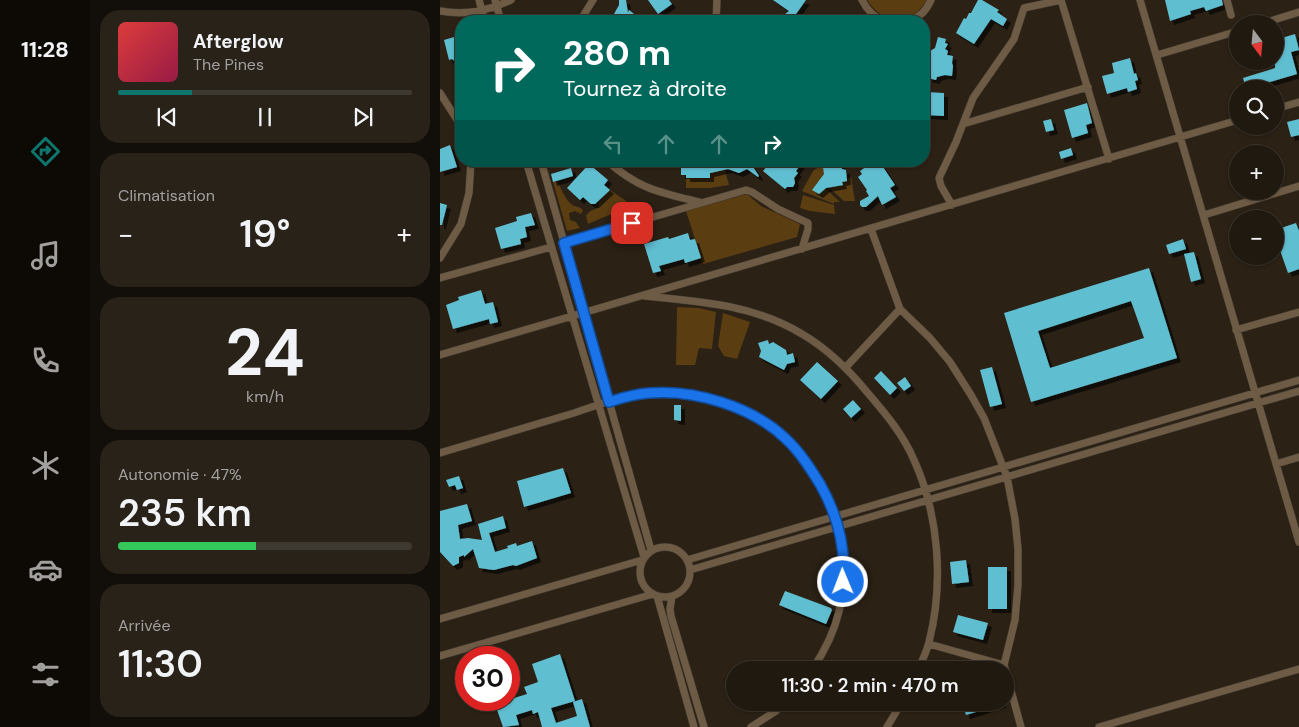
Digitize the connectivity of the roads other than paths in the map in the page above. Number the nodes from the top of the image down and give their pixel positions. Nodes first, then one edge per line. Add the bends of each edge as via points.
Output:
1 (479, 0) edge
2 (511, 0) edge
3 (593, 0) edge
4 (717, 0) edge
5 (862, 0) edge
6 (932, 0) edge
7 (1061, 0) edge
8 (1140, 0) edge
9 (1227, 0) edge
10 (496, 4) edge
11 (1024, 4) edge
12 (440, 10) edge
13 (482, 11) junction
14 (1299, 12) edge
15 (483, 15) edge
16 (584, 15) edge
17 (716, 15) edge
18 (874, 15) edge
19 (920, 15) edge
20 (1231, 15) dead end
21 (1284, 17) edge
22 (1229, 34) edge
23 (1157, 55) junction
24 (1088, 87) junction
25 (440, 92) edge
26 (1299, 102) edge
27 (1284, 106) edge
28 (455, 118) edge
29 (1229, 123) edge
30 (963, 124) junction
31 (1181, 137) junction
32 (1109, 159) junction
33 (471, 167) edge
34 (528, 167) edge
35 (543, 167) edge
36 (614, 167) edge
37 (1299, 186) edge
38 (699, 202) junction
39 (952, 205) junction
40 (1204, 215) junction
41 (871, 229) junction
42 (564, 243) junction
43 (551, 247) junction
44 (802, 249) junction
45 (440, 258) edge
46 (440, 278) edge
47 (642, 296) junction
48 (900, 309) junction
49 (1299, 312) edge
50 (584, 313) junction
51 (572, 316) junction
52 (1236, 330) junction
53 (440, 355) edge
54 (846, 367) junction
55 (1299, 380) edge
56 (1299, 391) edge
57 (1255, 393) junction
58 (609, 402) junction
59 (1259, 403) junction
60 (598, 405) junction
61 (1147, 424) junction
62 (1150, 434) junction
63 (1095, 440) junction
64 (1098, 449) junction
65 (440, 453) edge
66 (1299, 458) edge
67 (1276, 464) junction
68 (1003, 466) junction
69 (1007, 477) junction
70 (926, 489) junction
71 (928, 500) junction
72 (835, 516) junction
73 (838, 526) junction
74 (1299, 542) edge
75 (651, 550) junction
76 (643, 559) junction
77 (687, 560) junction
78 (690, 570) junction
79 (655, 595) junction
80 (672, 596) junction
81 (440, 619) edge
82 (929, 644) junction
83 (440, 656) edge
84 (818, 661) edge
85 (922, 661) edge
86 (990, 661) edge
87 (1005, 661) edge
88 (1299, 669) edge
89 (1014, 701) edge
90 (776, 711) edge
91 (897, 711) edge
92 (694, 727) edge
93 (704, 727) edge
94 (751, 727) edge
95 (887, 727) edge
96 (1021, 727) edge
97 (1100, 727) edge

1 - 13 street
2 - 10 street
3 - 16 street
4 - 17 street
5 - 18 street
6 - 19 street
7 - 11 street
7 - 24 street
8 - 23 street
9 - 20 street
10 - 13 street
11 - 30 street via 1014,38 973,98
12 - 13 street
13 - 15 street
14 - 21 street
22 - 23 street
23 - 31 street
24 - 30 street
24 - 32 street
25 - 28 street
26 - 27 street
29 - 31 street
30 - 39 street via 938,178
31 - 32 street
31 - 40 street
32 - 39 street
33 - 45 street via 469,193 461,224
34 - 43 street
35 - 42 street
36 - 38 street via 643,187
37 - 40 street
38 - 42 street
38 - 44 street via 749,190 808,223
39 - 41 street
40 - 52 street
41 - 44 street
41 - 48 street
42 - 50 street
43 - 46 street
43 - 51 street
44 - 47 street
47 - 50 street
47 - 54 street via 728,306 769,319 801,333
48 - 54 street
48 - 68 street via 950,362 984,418
49 - 52 street
50 - 51 street
50 - 58 street
51 - 53 street
51 - 60 street
52 - 57 street
54 - 70 street via 900,433
55 - 57 street
56 - 59 street
57 - 59 street
57 - 61 street
58 - 60 street
58 - 72 street via 649,393 690,394 759,418 785,438 807,463
58 - 75 street
59 - 62 street
59 - 67 street
60 - 65 street
60 - 76 street
61 - 62 street
61 - 63 street
62 - 64 street
63 - 64 street
63 - 68 street
64 - 69 street
66 - 67 street
67 - 74 street
68 - 69 street
68 - 70 street
69 - 71 street
69 - 87 street via 1015,519 1018,585 1015,620
70 - 71 street
70 - 72 street
71 - 73 street
71 - 82 street via 936,546 937,582
72 - 73 street
72 - 77 street
73 - 78 street
73 - 84 street via 844,568 842,596 835,628
75 - 76 street
75 - 77 street via 671,547
76 - 79 street via 642,583
76 - 81 street
77 - 78 street
78 - 80 street via 684,588
79 - 80 street
79 - 83 street
79 - 92 street
80 - 93 street via 671,616
82 - 85 street
82 - 86 street
88 - 97 street
89 - 96 street
90 - 94 street
91 - 95 street

